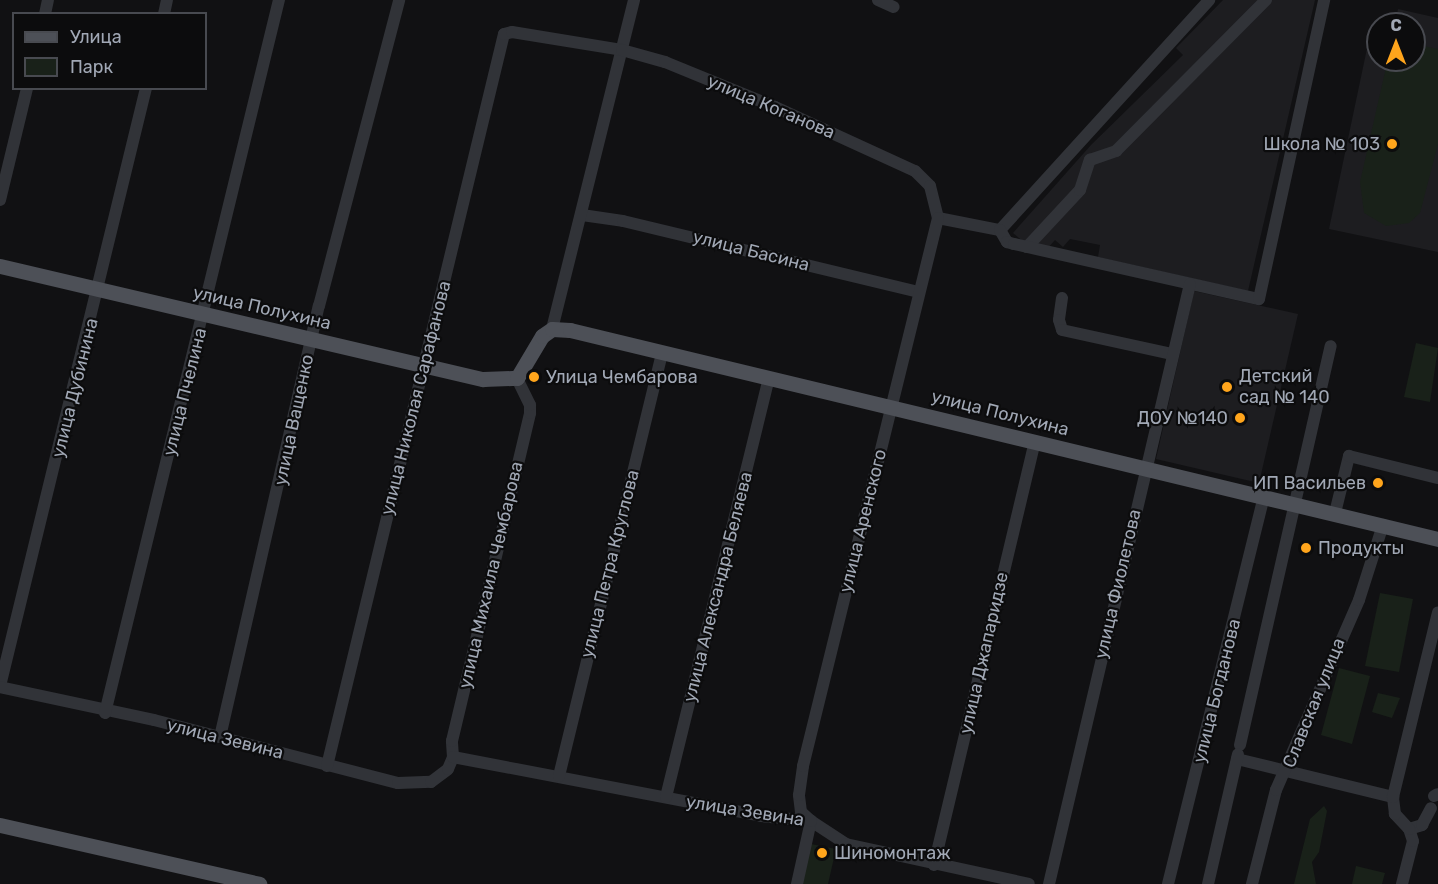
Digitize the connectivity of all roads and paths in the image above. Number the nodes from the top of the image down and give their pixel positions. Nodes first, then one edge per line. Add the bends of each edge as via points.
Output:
1 (279, 0) edge
2 (399, 0) edge
3 (634, 0) edge
4 (878, 0) edge
5 (1209, 0) edge
6 (1266, 0) edge
7 (1324, 0) edge
8 (894, 7) dead end
9 (507, 32) joint
10 (622, 50) junction
11 (27, 90) edge
12 (146, 90) edge
13 (0, 200) edge
14 (582, 215) junction
15 (938, 218) junction
16 (1000, 230) junction
17 (1027, 247) junction
18 (0, 266) edge
19 (1191, 284) junction
20 (99, 290) junction
21 (919, 292) junction
22 (1062, 297) dead end
23 (204, 315) junction
24 (552, 329) junction
25 (312, 340) junction
26 (1331, 346) dead end
27 (662, 352) junction
28 (1172, 354) junction
29 (424, 365) junction
30 (516, 378) junction
31 (769, 378) junction
32 (892, 407) junction
33 (1035, 442) junction
34 (1147, 468) junction
35 (1438, 478) edge
36 (1264, 496) junction
37 (1294, 504) junction
38 (1335, 513) junction
39 (1383, 525) junction
40 (1438, 539) edge
41 (1438, 612) edge
42 (0, 687) edge
43 (105, 713) junction
44 (220, 737) junction
45 (1238, 752) junction
46 (453, 757) junction
47 (327, 766) junction
48 (1286, 772) junction
49 (559, 776) junction
50 (666, 797) junction
51 (1393, 797) junction
52 (1434, 799) edge
53 (811, 821) junction
54 (0, 825) edge
55 (1409, 829) junction
56 (934, 865) junction
57 (209, 878) edge
58 (259, 884) edge
59 (797, 884) edge
60 (1029, 884) edge
61 (1049, 884) edge
62 (1168, 884) edge
63 (1208, 884) edge
64 (1252, 884) edge
65 (1402, 884) edge

1 - 23 street, улица Пчелина
2 - 25 street, улица Ващенко
3 - 10 street
4 - 8 street
5 - 16 street
6 - 17 street via 1116,151 1090,160 1080,190
7 - 19 street via 1259,299
9 - 10 street, улица Коганова
9 - 29 street, улица Николая Сарафанова via 501,39
10 - 14 street
10 - 15 street, улица Коганова via 665,62 775,107 915,171 930,186
11 - 13 street
12 - 20 street, улица Дубинина
14 - 21 street, улица Басина via 623,220
14 - 24 street
15 - 16 street
15 - 21 street, улица Аренского
16 - 17 street via 1007,242
17 - 19 street
18 - 20 main road, улица Полухина
19 - 28 street, улица Фиолетова
20 - 23 main road, улица Полухина
20 - 42 street, улица Дубинина
21 - 32 street, улица Аренского
22 - 28 street via 1062,330
23 - 25 main road, улица Полухина
23 - 43 street, улица Пчелина
24 - 27 main road, улица Полухина
24 - 30 main road via 542,336
25 - 29 main road, улица Полухина
25 - 44 street, улица Ващенко
26 - 37 street
27 - 31 main road, улица Полухина
27 - 49 street, улица Петра Круглова
28 - 34 street, улица Фиолетова
29 - 30 main road, улица Полухина via 483,379
29 - 47 street, улица Николая Сарафанова
30 - 46 street, улица Михаила Чембарова via 531,405 530,413 452,741
31 - 32 main road, улица Полухина
31 - 50 street, улица Александра Беляева
32 - 33 main road, улица Полухина
32 - 53 street, улица Аренского via 803,766 801,812
33 - 34 main road, улица Полухина
33 - 56 street, улица Джапаридзе
34 - 36 main road, улица Полухина
34 - 61 street, улица Фиолетова
35 - 38 street via 1349,456
36 - 37 main road, улица Полухина
36 - 62 street, улица Богданова
37 - 38 main road, улица Полухина
37 - 45 street
38 - 39 main road, улица Полухина
39 - 40 main road, улица Полухина
39 - 48 street, Славская улица via 1359,600
41 - 51 street
42 - 43 street, улица Зевина
43 - 44 street, улица Зевина
44 - 47 street, улица Зевина
45 - 48 street
45 - 63 street
46 - 47 street, улица Зевина via 431,782 410,785
46 - 49 street, улица Зевина
48 - 51 street
48 - 64 street, Славская улица via 1276,790
49 - 50 street, улица Зевина
50 - 53 street, улица Зевина via 761,816
51 - 55 street via 1395,814
52 - 55 street via 1422,825
53 - 56 street, улица Зевина via 846,844
53 - 59 street
54 - 57 main road
55 - 65 street via 1413,841
56 - 60 street, улица Зевина
57 - 58 main road

